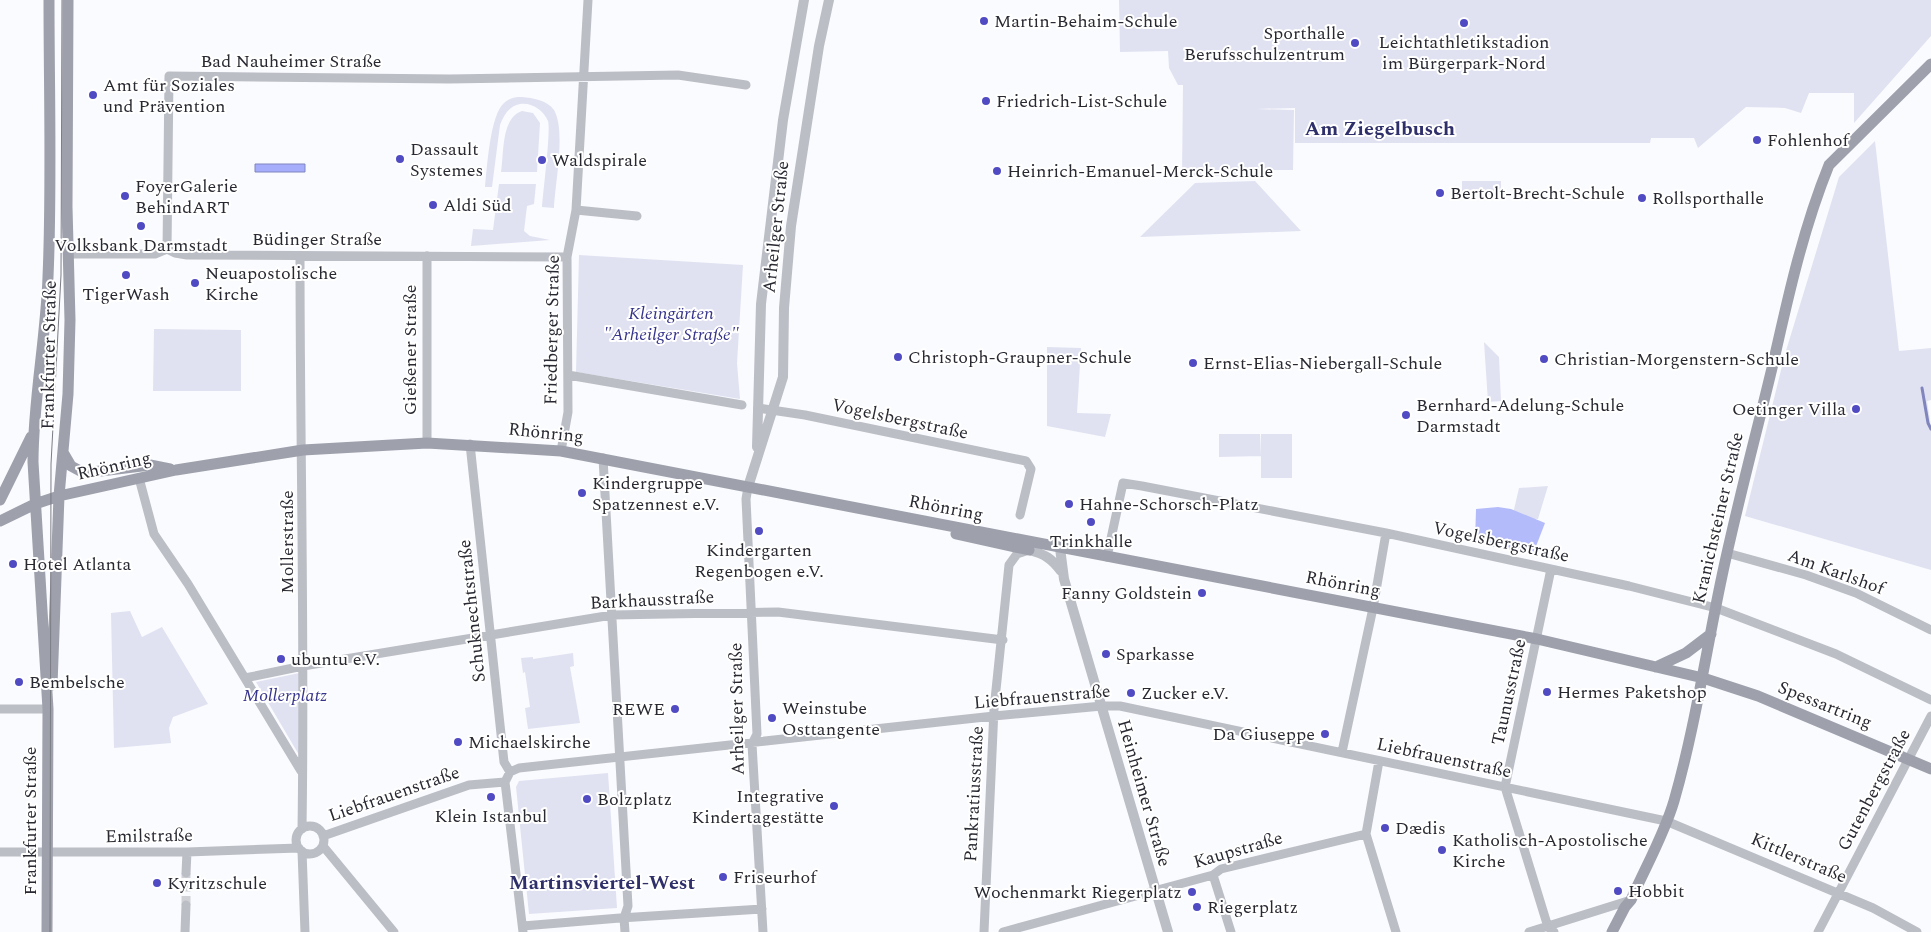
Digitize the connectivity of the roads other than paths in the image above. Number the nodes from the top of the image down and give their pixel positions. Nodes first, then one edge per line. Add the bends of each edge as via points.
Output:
1 (49, 0) edge
2 (68, 0) edge
3 (588, 0) edge
4 (804, 0) edge
5 (829, 0) edge
6 (1931, 64) edge
7 (584, 76) junction
8 (746, 85) dead end
9 (576, 210) junction
10 (637, 216) dead end
11 (167, 248) junction
12 (69, 254) junction
13 (300, 256) junction
14 (427, 256) junction
15 (567, 257) junction
16 (568, 375) junction
17 (742, 404) dead end
18 (758, 408) junction
19 (774, 410) junction
20 (33, 433) junction
21 (427, 443) junction
22 (470, 444) junction
23 (302, 450) junction
24 (561, 450) junction
25 (64, 454) junction
26 (757, 456) junction
27 (604, 458) junction
28 (176, 470) junction
29 (139, 478) junction
30 (748, 487) junction
31 (59, 496) junction
32 (0, 500) edge
33 (35, 504) junction
34 (1020, 515) dead end
35 (0, 521) edge
36 (950, 527) junction
37 (1386, 533) junction
38 (1060, 548) junction
39 (1029, 550) junction
40 (1727, 553) junction
41 (1107, 557) junction
42 (1551, 569) junction
43 (1062, 572) junction
44 (1373, 608) junction
45 (1716, 608) junction
46 (750, 612) junction
47 (612, 615) junction
48 (1931, 630) edge
49 (1711, 634) junction
50 (490, 635) junction
51 (1537, 639) junction
52 (1003, 640) junction
53 (303, 666) junction
54 (1656, 667) junction
55 (245, 678) junction
56 (1703, 678) junction
57 (1931, 700) edge
58 (1102, 706) junction
59 (0, 709) edge
60 (48, 709) junction
61 (994, 716) junction
62 (1931, 716) edge
63 (752, 744) junction
64 (1342, 752) junction
65 (620, 757) junction
66 (1909, 758) junction
67 (1379, 761) junction
68 (1931, 769) edge
69 (510, 772) junction
70 (303, 773) junction
71 (505, 782) junction
72 (1506, 787) junction
73 (1666, 821) junction
74 (302, 829) junction
75 (1366, 834) junction
76 (323, 841) junction
77 (300, 849) junction
78 (0, 852) edge
79 (187, 852) junction
80 (47, 853) junction
81 (186, 873) tunnel mouth
82 (1213, 875) junction
83 (1155, 891) junction
84 (1838, 892) junction
85 (1631, 900) junction
86 (186, 905) tunnel mouth
87 (762, 910) junction
88 (624, 918) junction
89 (523, 929) edge
90 (1551, 929) edge
91 (47, 932) edge
92 (185, 932) edge
93 (305, 932) edge
94 (394, 932) edge
95 (625, 932) edge
96 (763, 932) edge
97 (984, 932) edge
98 (1003, 932) edge
99 (1168, 932) edge
100 (1232, 932) edge
101 (1396, 932) edge
102 (1529, 932) edge
103 (1612, 932) edge
104 (1619, 932) edge
105 (1818, 932) edge
106 (1917, 932) edge

1 - 20 main road, Frankfurter Straße via 48,275
2 - 12 main road, Frankfurter Straße
3 - 7 street, Friedberger Straße
4 - 18 street, Arheilger Straße via 782,120 770,215 761,304
5 - 19 street, Arheilger Straße via 791,226 784,308 783,377
6 - 40 main road, Kranichsteiner Straße via 1829,165 1806,232 1785,310
7 - 8 street via 678,75
7 - 9 street, Friedberger Straße
7 - 11 street, Bad Nauheimer Straße via 450,79 169,76
9 - 10 street
9 - 15 street, Friedberger Straße
11 - 12 street via 154,254
11 - 13 street, Büdinger Straße via 187,255
12 - 25 main road, Frankfurter Straße via 70,337
13 - 14 street, Büdinger Straße
13 - 23 street, Mollerstraße
14 - 15 street, Büdinger Straße
14 - 21 street, Gießener Straße
15 - 16 street, Friedberger Straße
16 - 17 street
16 - 24 street, Friedberger Straße via 568,412
18 - 19 street, Vogelsbergstraße
18 - 26 street, Arheilger Straße
19 - 26 street, Arheilger Straße
19 - 34 street, Vogelsbergstraße via 1026,461 1031,468
20 - 32 main road, Frankfurter Straße
20 - 33 main road, Frankfurter Straße
21 - 22 main road, Rhönring
21 - 23 main road, Rhönring
22 - 24 main road, Rhönring
22 - 50 street, Schuknechtstraße
23 - 28 main road, Rhönring
23 - 53 street, Mollerstraße
24 - 27 main road, Rhönring
25 - 28 main road, Rhönring via 72,466 84,472 150,465
25 - 31 main road, Frankfurter Straße
26 - 30 street, Arheilger Straße
27 - 30 main road, Rhönring
27 - 47 street via 602,468
28 - 29 main road, Rhönring
29 - 31 main road, Rhönring
29 - 55 street via 154,534
30 - 36 main road, Rhönring
30 - 46 street, Arheilger Straße
31 - 33 main road, Rhönring
31 - 60 main road, Frankfurter Straße via 52,692
33 - 35 main road, Rhönring
33 - 60 main road, Frankfurter Straße
36 - 38 main road, Rhönring
36 - 39 main road via 957,536
37 - 41 street, Vogelsbergstraße via 1123,483
37 - 42 street, Vogelsbergstraße
37 - 44 street
38 - 41 main road, Rhönring
38 - 43 street, Heinheimer Straße
39 - 43 street via 1045,555
39 - 52 street, Pankratiusstraße via 1017,554 1008,565
40 - 45 main road, Kranichsteiner Straße
40 - 48 street, Am Karlshof via 1856,593
41 - 44 main road, Rhönring
42 - 45 street, Vogelsbergstraße
42 - 51 street, Taunusstraße
43 - 58 street, Heinheimer Straße
44 - 51 main road, Rhönring
44 - 64 street
45 - 49 main road, Kranichsteiner Straße
45 - 57 street, Vogelsbergstraße via 1836,654
46 - 47 street, Barkhausstraße
46 - 52 street, Barkhausstraße via 778,612
46 - 63 street, Arheilger Straße via 757,734
47 - 50 street, Barkhausstraße
47 - 65 street
49 - 54 main road via 1686,653
49 - 56 main road, Kranichsteiner Straße
50 - 53 street, Barkhausstraße
50 - 69 street, Schuknechtstraße via 504,762
51 - 54 main road, Rhönring
51 - 72 street, Taunusstraße
52 - 61 street, Pankratiusstraße
53 - 55 street, Barkhausstraße
53 - 70 street, Mollerstraße
54 - 56 main road, Rhönring
55 - 70 street
56 - 66 main road, Spessartring via 1758,696
56 - 73 main road, Kranichsteiner Straße via 1674,802
58 - 61 street, Liebfrauenstraße
58 - 64 street, Liebfrauenstraße via 1120,706
58 - 83 street, Heinheimer Straße
59 - 60 street
60 - 80 main road, Frankfurter Straße
61 - 63 street, Liebfrauenstraße
61 - 97 street, Pankratiusstraße
62 - 66 street, Gutenbergstraße
63 - 65 street, Liebfrauenstraße
63 - 87 street, Arheilger Straße
64 - 67 street, Liebfrauenstraße
65 - 69 street, Liebfrauenstraße via 552,763
65 - 88 street via 628,906
66 - 68 main road, Spessartring
66 - 84 street, Gutenbergstraße
67 - 72 street, Liebfrauenstraße
67 - 75 street
69 - 71 street
70 - 74 street, Mollerstraße
71 - 76 street, Liebfrauenstraße via 468,785
71 - 89 street
72 - 73 street, Liebfrauenstraße
72 - 90 street, Taunusstraße
73 - 84 street, Kittlerstraße
73 - 85 main road, Kranichsteiner Straße
74 - 76 street via 314,827
74 - 77 street via 296,840
75 - 82 street, Kaupstraße via 1221,869
75 - 101 street
76 - 77 street via 316,852
76 - 94 street
77 - 79 street, Emilstraße
77 - 93 street
78 - 80 street, Emilstraße
79 - 80 street, Emilstraße
79 - 81 street
80 - 91 main road, Frankfurter Straße
82 - 83 street, Kaupstraße
82 - 100 street
83 - 98 street, Kaupstraße
83 - 99 street, Heinheimer Straße
84 - 105 street, Gutenbergstraße
84 - 106 street, Kittlerstraße
85 - 90 street
85 - 103 main road, Kranichsteiner Straße via 1624,906
85 - 104 main road, Kranichsteiner Straße via 1632,908
86 - 92 street
87 - 88 street
87 - 96 street, Arheilger Straße
88 - 89 street
88 - 95 street
90 - 102 street

